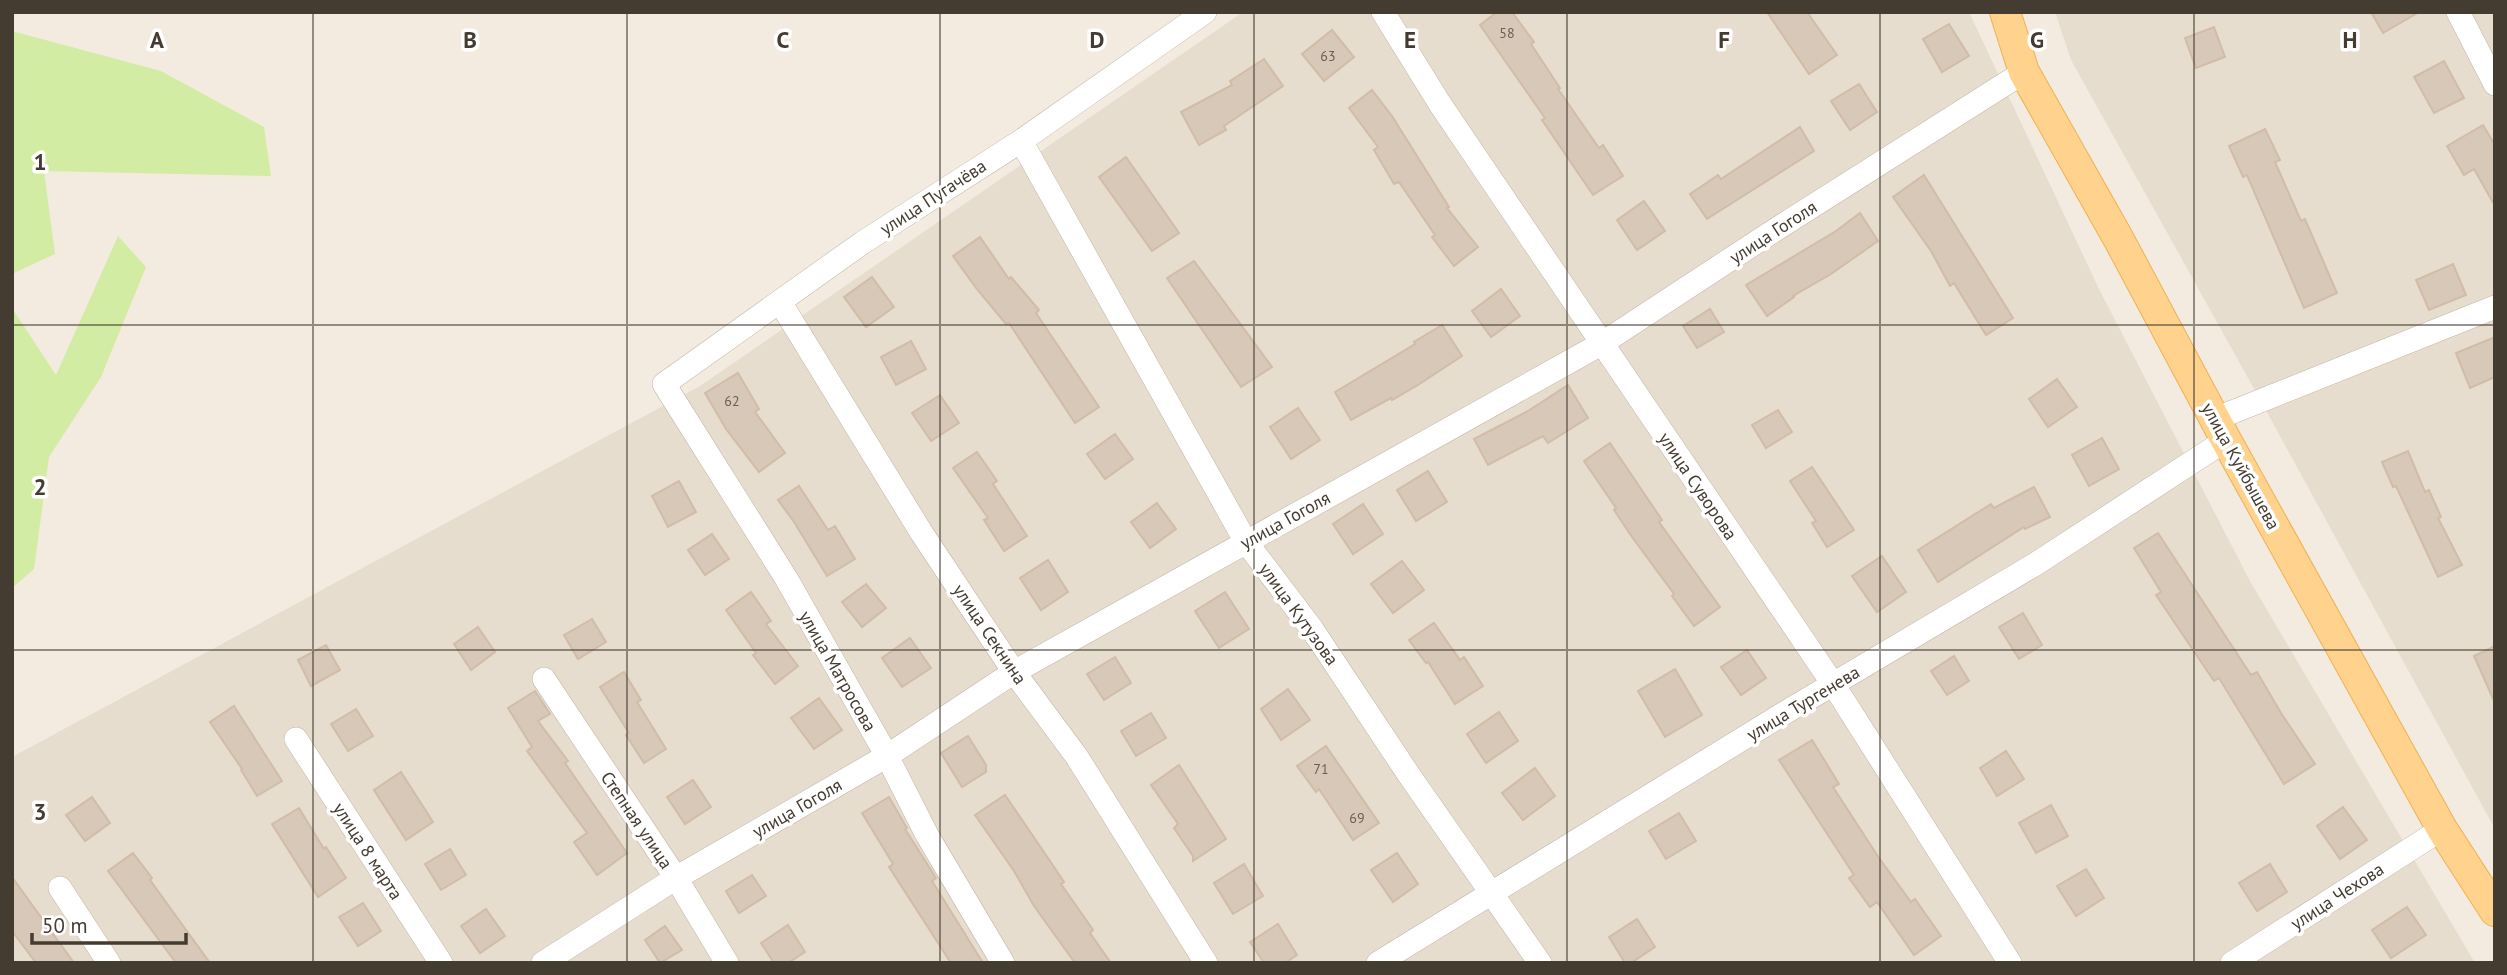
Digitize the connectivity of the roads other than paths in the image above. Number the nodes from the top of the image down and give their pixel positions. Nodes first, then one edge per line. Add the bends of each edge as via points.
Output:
1 (1205, 12) edge
2 (1382, 12) edge
3 (2004, 12) edge
4 (2458, 12) edge
5 (2024, 72) junction
6 (2495, 84) edge
7 (1021, 141) junction
8 (780, 302) junction
9 (2495, 307) edge
10 (1601, 344) junction
11 (664, 384) joint
12 (2220, 430) junction
13 (1246, 542) junction
14 (1014, 672) junction
15 (544, 679) dead end
16 (1833, 684) junction
17 (296, 738) dead end
18 (887, 757) junction
19 (2442, 829) junction
20 (676, 878) junction
21 (60, 888) dead end
22 (1492, 894) junction
23 (2492, 900) edge
24 (109, 963) edge
25 (441, 963) edge
26 (543, 963) edge
27 (727, 963) edge
28 (1003, 963) edge
29 (1206, 963) edge
30 (1378, 963) edge
31 (1540, 963) edge
32 (2010, 963) edge
33 (2232, 963) edge

1 - 7 street, улица Пугачёва
2 - 10 street, улица Суворова
3 - 5 main road, улица Куйбышева
4 - 6 street
5 - 10 street, улица Гоголя
5 - 12 main road, улица Куйбышева
7 - 8 street, улица Пугачёва via 862,243
7 - 13 street, улица Кутузова
8 - 11 street, улица Пугачёва
8 - 14 street, улица Секнина via 921,532
9 - 12 street, улица Тургенева
10 - 13 street, улица Гоголя
10 - 16 street, улица Суворова
11 - 18 street, улица Матросова via 786,578
12 - 16 street, улица Тургенева via 2034,565
12 - 19 main road, улица Куйбышева
13 - 14 street, улица Гоголя
13 - 22 street, улица Кутузова via 1312,629
14 - 18 street, улица Гоголя
14 - 29 street, улица Секнина via 1077,757
15 - 20 street, Степная улица
16 - 22 street, улица Тургенева
16 - 32 street, улица Суворова
17 - 25 street, улица 8 марта
18 - 20 street, улица Гоголя
18 - 28 street, улица Матросова
19 - 23 main road, улица Куйбышева
19 - 33 street, улица Чехова
20 - 26 street, улица Гоголя
20 - 27 street, Степная улица
21 - 24 street
22 - 30 street, улица Тургенева
22 - 31 street, улица Кутузова

